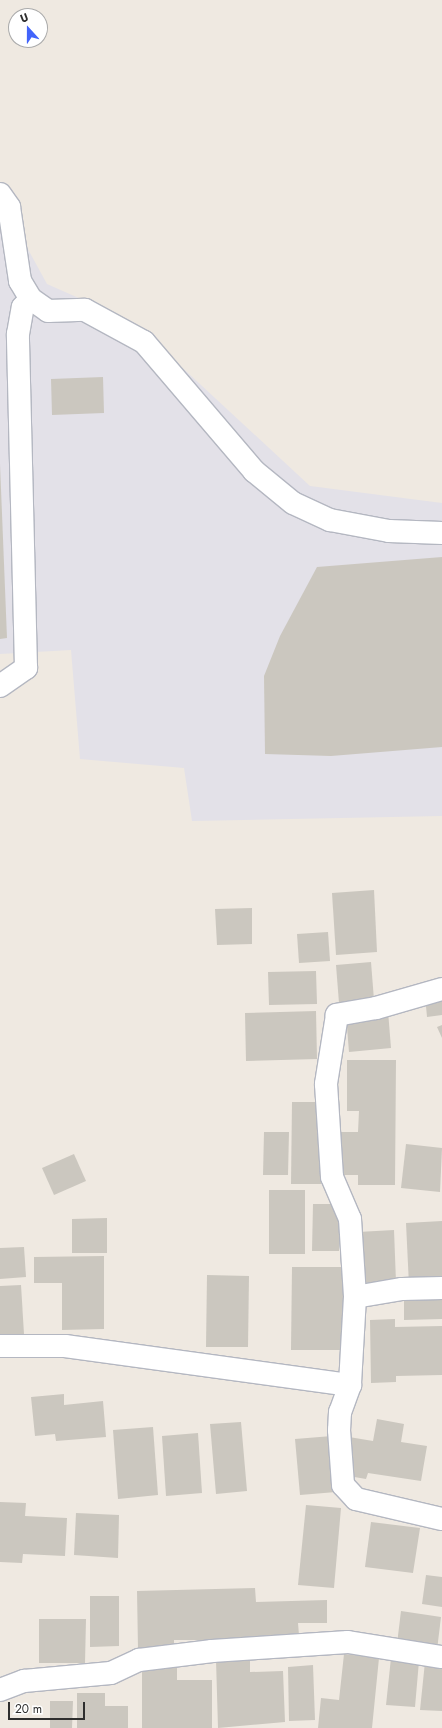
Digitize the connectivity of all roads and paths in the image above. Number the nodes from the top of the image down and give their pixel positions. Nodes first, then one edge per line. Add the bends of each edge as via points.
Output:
1 (0, 194) edge
2 (31, 299) junction
3 (442, 533) edge
4 (0, 686) edge
5 (442, 989) edge
6 (442, 1288) edge
7 (355, 1297) junction
8 (0, 1346) edge
9 (350, 1385) junction
10 (442, 1519) edge
11 (442, 1657) edge
12 (0, 1690) edge

1 - 2 street via 9,207 20,281
2 - 3 street via 48,311 85,310 144,342 254,471 293,503 330,520 389,531
2 - 4 street via 23,307 18,334 26,668
5 - 7 street via 334,1018 326,1084 332,1177 350,1219
6 - 7 street via 395,1290
7 - 9 street
8 - 9 street via 65,1346
9 - 10 street via 340,1412 339,1430 341,1474 348,1494 390,1509
11 - 12 street via 348,1642 212,1651 139,1660 111,1673 24,1681

